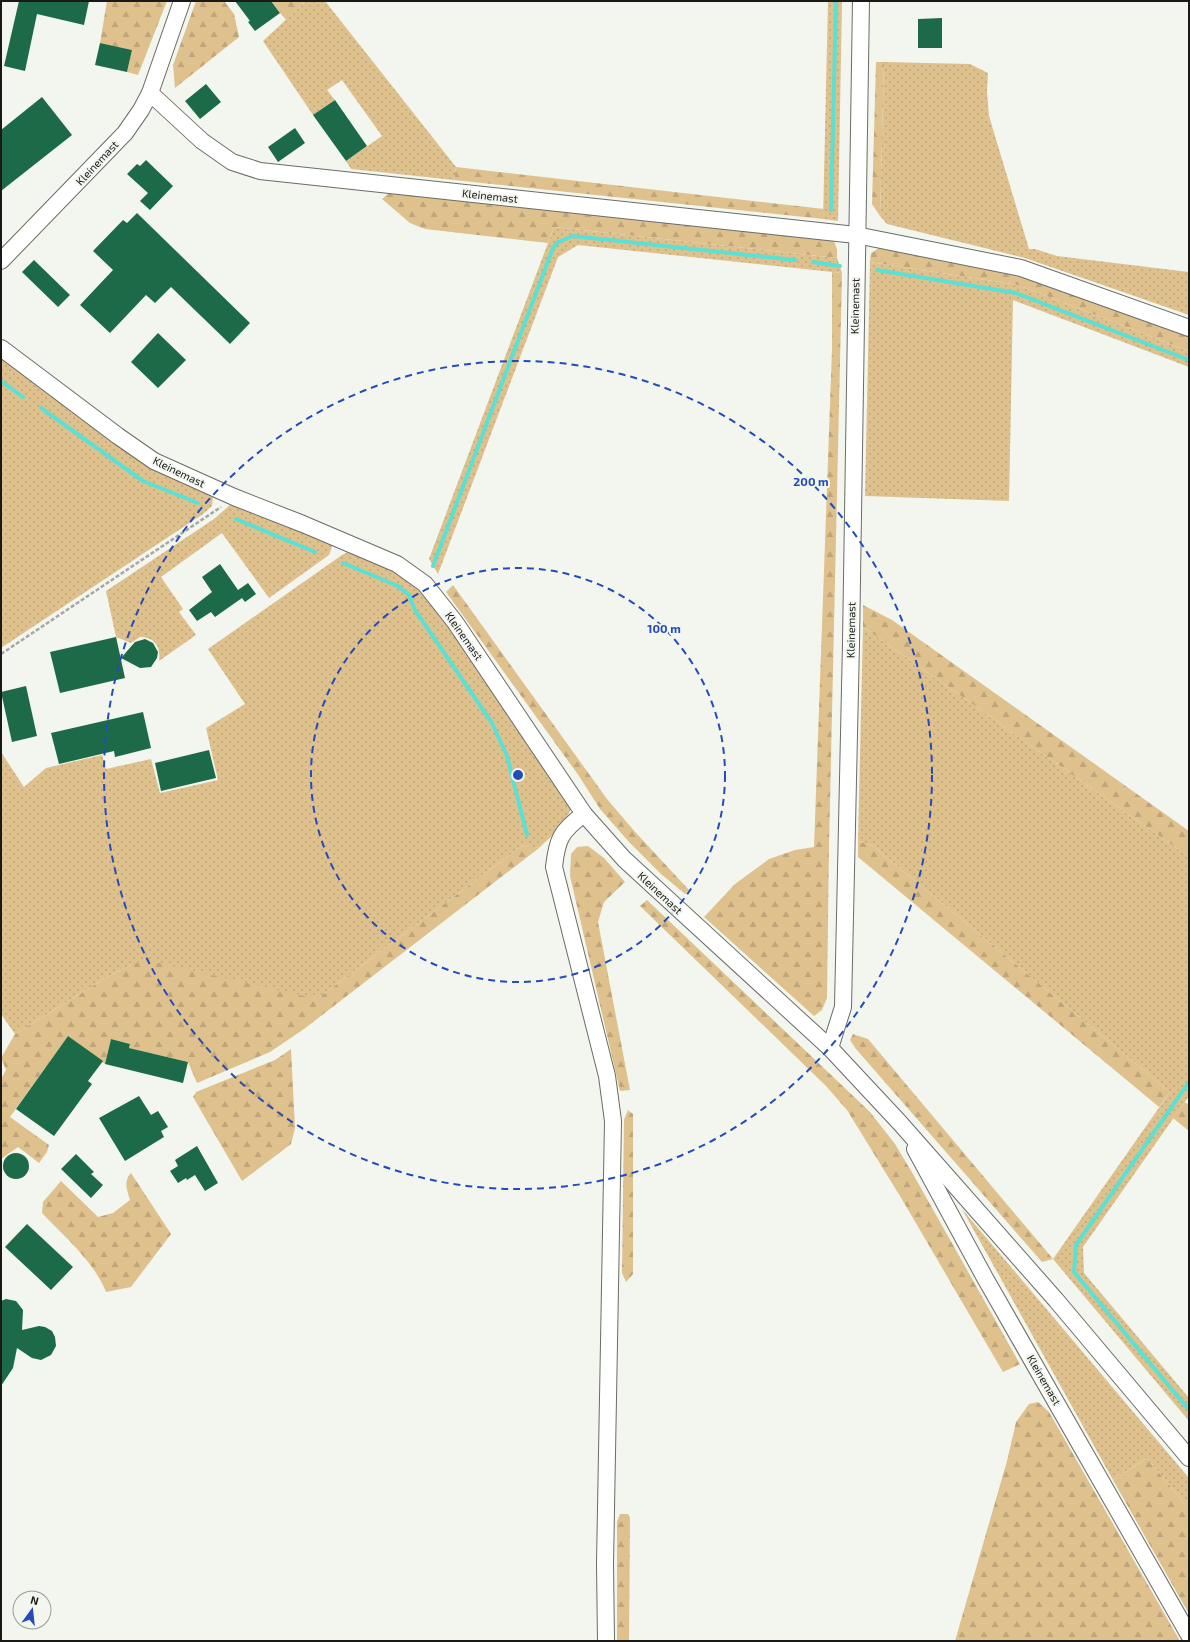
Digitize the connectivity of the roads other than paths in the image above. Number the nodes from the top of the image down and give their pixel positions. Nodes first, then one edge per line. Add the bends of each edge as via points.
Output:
1 (182, 1) edge
2 (861, 1) edge
3 (150, 93) junction
4 (856, 235) junction
5 (1, 261) edge
6 (1189, 328) edge
7 (1, 348) edge
8 (584, 814) junction
9 (830, 1048) junction
10 (900, 1123) junction
11 (1189, 1458) edge
12 (1189, 1635) edge
13 (606, 1641) edge

1 - 3 street, Kleinemast
2 - 4 street, Kleinemast
3 - 4 street, Kleinemast via 202,141 220,154 232,162 260,171
3 - 5 street, Kleinemast via 125,133
4 - 6 street, Kleinemast via 1021,268
4 - 9 street, Kleinemast via 843,1008
7 - 8 street, Kleinemast via 154,461 397,564 425,584 455,622
8 - 9 street, Kleinemast via 624,859
8 - 13 street via 569,825 558,841 554,867 607,1076 613,1121
9 - 10 street, Kleinemast
10 - 11 street, Kleinemast via 1056,1300
10 - 12 street, Kleinemast via 985,1278

